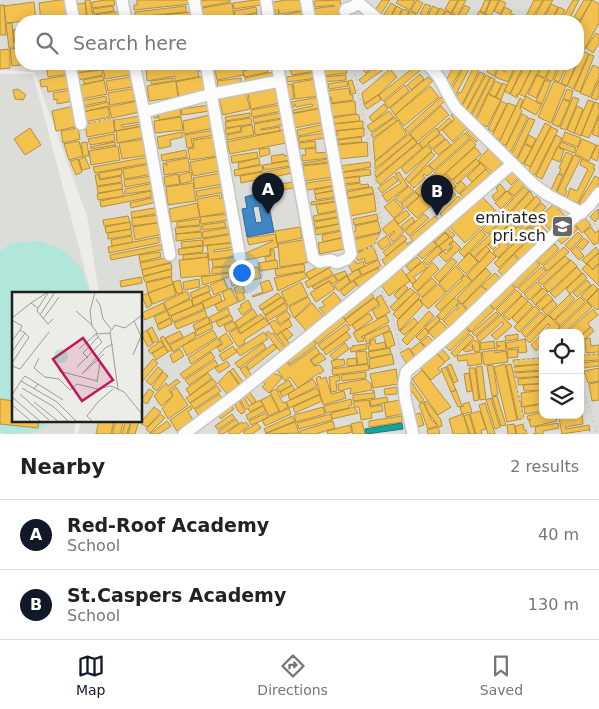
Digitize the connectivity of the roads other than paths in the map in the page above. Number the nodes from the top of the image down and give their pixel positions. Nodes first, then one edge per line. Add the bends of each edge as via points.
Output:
1 (70, 0) edge
2 (122, 0) edge
3 (194, 0) edge
4 (266, 0) edge
5 (306, 0) edge
6 (345, 11) dead end
7 (73, 15) edge
8 (125, 15) edge
9 (197, 15) edge
10 (268, 15) edge
11 (309, 15) edge
12 (373, 15) edge
13 (71, 70) edge
14 (135, 70) edge
15 (207, 70) edge
16 (278, 70) edge
17 (318, 70) edge
18 (432, 70) edge
19 (280, 80) junction
20 (212, 94) junction
21 (140, 114) junction
22 (81, 124) road end
23 (512, 164) junction
24 (599, 194) edge
25 (582, 213) junction
26 (170, 254) dead end
27 (240, 257) dead end
28 (184, 434) edge
29 (413, 434) edge

1 - 7 street
2 - 8 street
3 - 9 street
4 - 10 street
5 - 11 street
6 - 12 street via 359,3
13 - 22 street
14 - 21 street
15 - 20 street
16 - 19 street
17 - 19 street via 351,254 338,263 313,259
18 - 23 street via 456,108
19 - 20 street
20 - 21 street
20 - 27 street
21 - 26 street
23 - 25 street via 548,196
23 - 28 street via 383,276
24 - 25 street
25 - 29 street via 406,372 405,398

